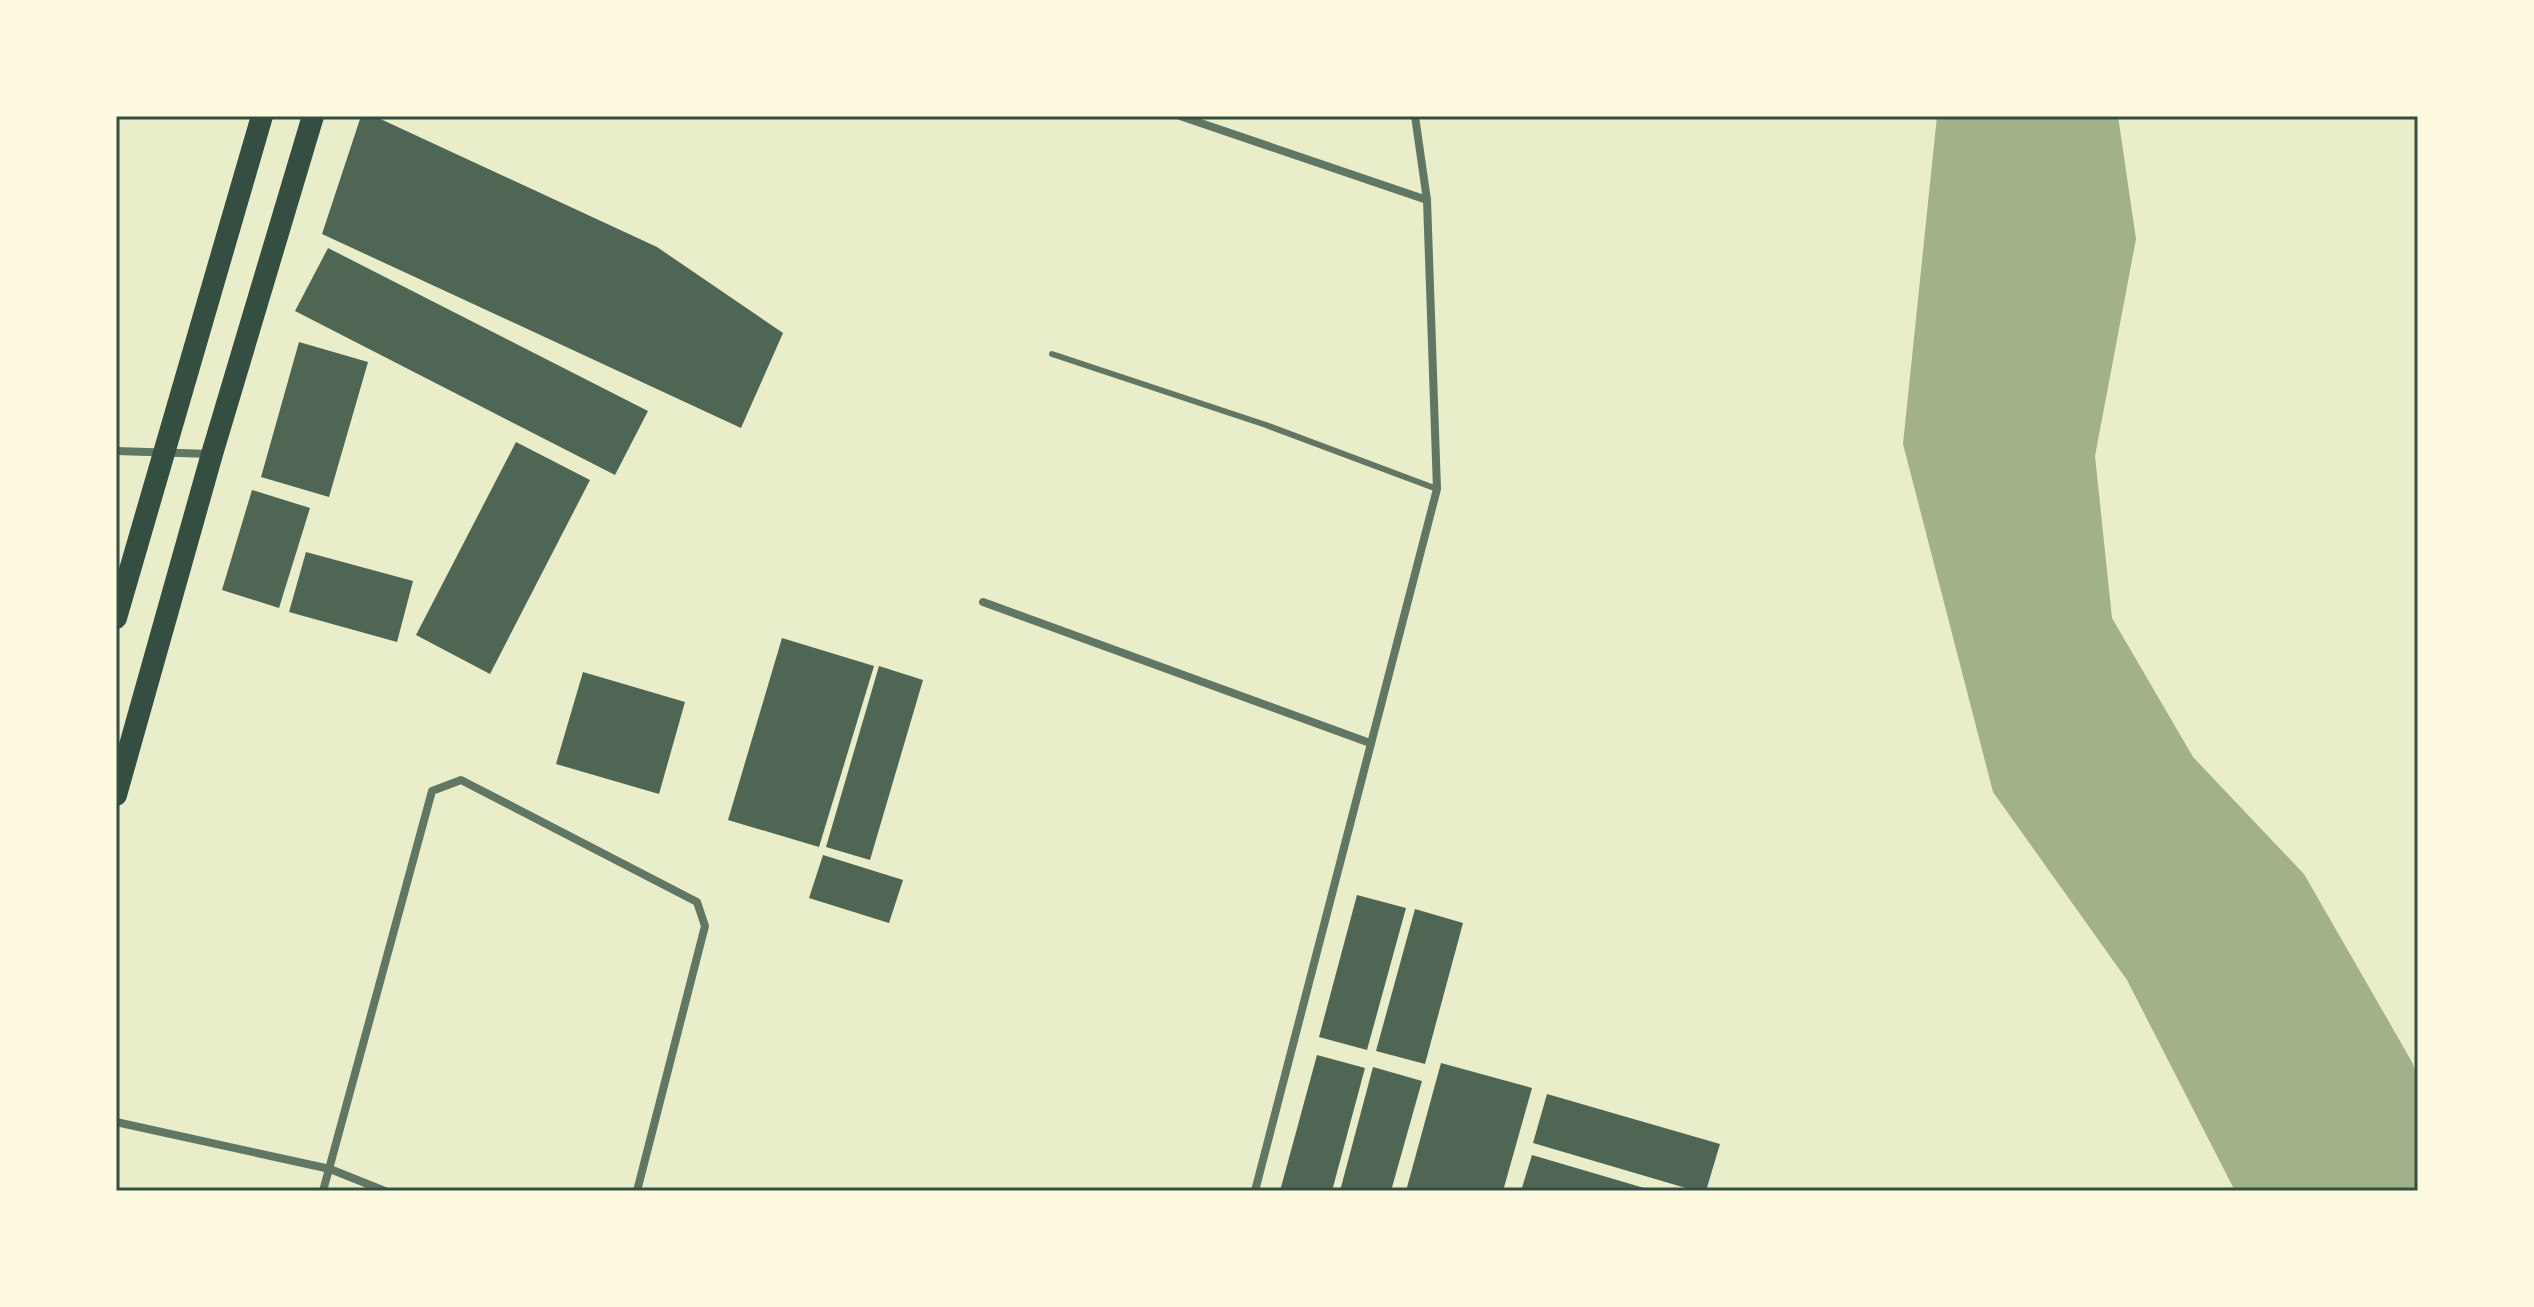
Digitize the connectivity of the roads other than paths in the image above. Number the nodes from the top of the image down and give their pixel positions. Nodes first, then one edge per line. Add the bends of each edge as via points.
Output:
1 (262, 116) edge
2 (313, 116) edge
3 (1180, 116) edge
4 (1415, 116) edge
5 (1427, 200) junction
6 (1052, 354) dead end
7 (116, 451) edge
8 (165, 452) junction
9 (212, 454) junction
10 (1437, 489) junction
11 (983, 602) dead end
12 (116, 618) edge
13 (1370, 743) junction
14 (116, 795) edge
15 (116, 1122) edge
16 (330, 1169) junction
17 (323, 1191) edge
18 (385, 1191) edge
19 (637, 1191) edge
20 (1255, 1191) edge

1 - 8 highway
2 - 9 highway
3 - 5 street
4 - 5 street
5 - 10 street
6 - 10 lane
7 - 8 street
8 - 9 street
8 - 12 highway
9 - 14 highway
10 - 13 street
11 - 13 street
13 - 20 street
15 - 16 street
16 - 17 street
16 - 18 street
16 - 19 street via 432,791 461,780 697,902 705,926

